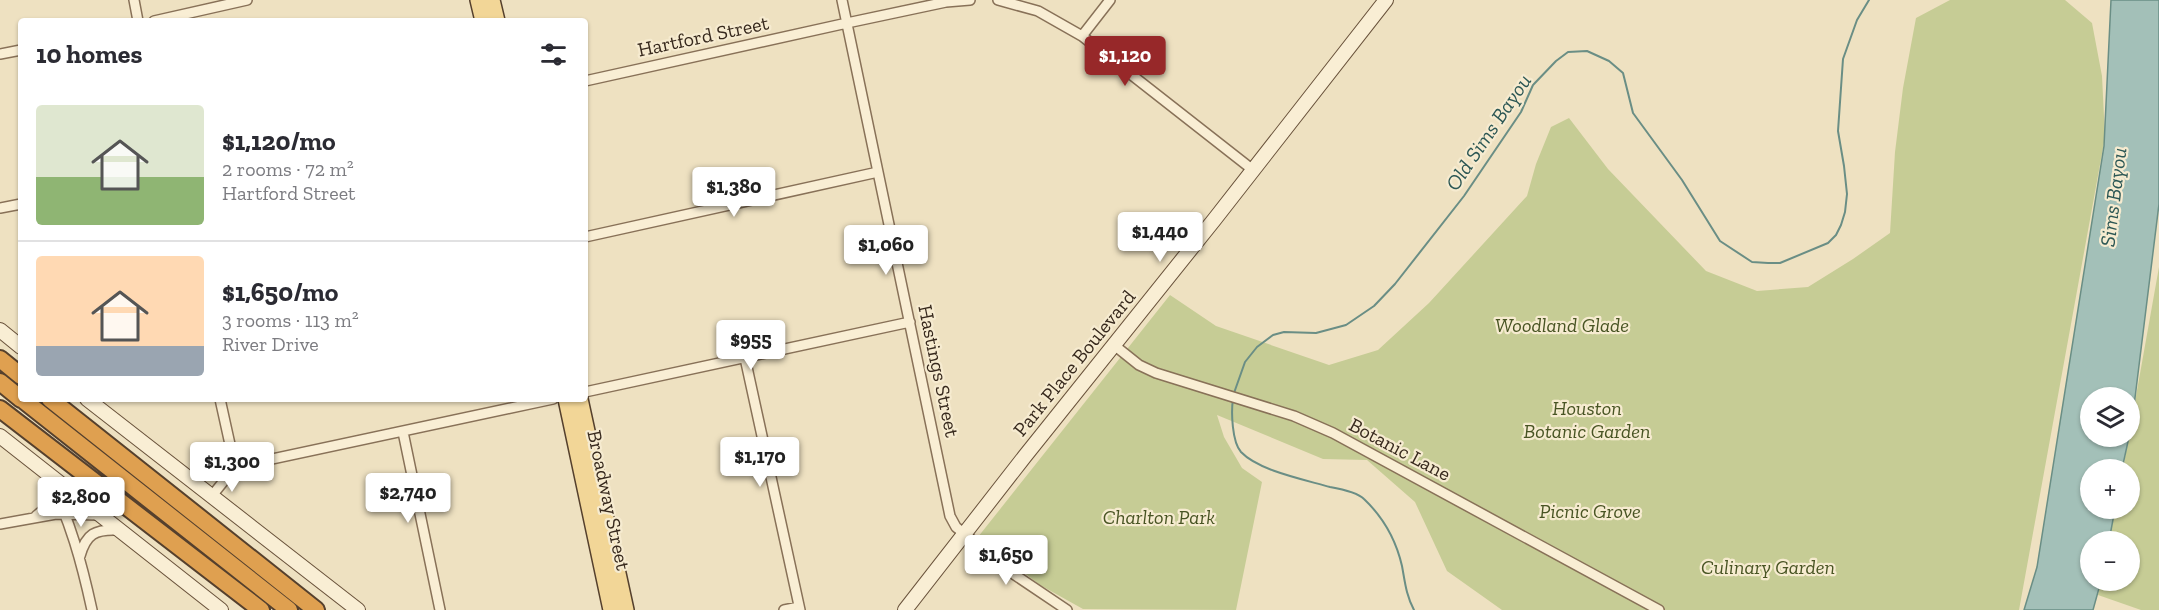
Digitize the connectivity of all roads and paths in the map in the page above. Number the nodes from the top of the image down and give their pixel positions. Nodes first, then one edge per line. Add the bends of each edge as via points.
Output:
1 (134, 0) edge
2 (247, 0) edge
3 (478, 0) edge
4 (492, 0) edge
5 (842, 0) edge
6 (970, 0) edge
7 (999, 0) edge
8 (1110, 0) edge
9 (1386, 0) edge
10 (137, 18) edge
11 (167, 18) edge
12 (482, 18) edge
13 (496, 18) edge
14 (847, 23) junction
15 (1082, 36) junction
16 (18, 51) edge
17 (0, 54) edge
18 (588, 80) edge
19 (1253, 170) junction
20 (878, 172) junction
21 (18, 205) edge
22 (0, 208) edge
23 (588, 236) edge
24 (910, 322) junction
25 (0, 330) edge
26 (18, 345) edge
27 (1114, 345) junction
28 (745, 358) junction
29 (0, 359) edge
30 (18, 374) edge
31 (0, 382) edge
32 (588, 391) edge
33 (18, 397) edge
34 (25, 402) edge
35 (54, 402) edge
36 (91, 402) edge
37 (221, 402) edge
38 (539, 402) edge
39 (567, 402) edge
40 (581, 402) edge
41 (0, 409) edge
42 (402, 432) junction
43 (0, 436) edge
44 (235, 467) junction
45 (47, 474) junction
46 (54, 489) junction
47 (212, 497) junction
48 (66, 514) junction
49 (98, 514) junction
50 (34, 518) junction
51 (0, 524) edge
52 (118, 530) junction
53 (964, 534) junction
54 (606, 552) junction
55 (80, 556) junction
56 (800, 608) edge
57 (92, 610) edge
58 (220, 610) edge
59 (261, 610) edge
60 (289, 610) edge
61 (316, 610) edge
62 (358, 610) edge
63 (440, 610) edge
64 (611, 610) edge
65 (626, 610) edge
66 (784, 610) edge
67 (905, 610) edge
68 (1067, 610) edge
69 (1659, 610) edge

1 - 10 street
2 - 11 street
3 - 12 main road
4 - 13 main road
5 - 14 street, Hastings Street
6 - 14 street, Hartford Street
7 - 15 street via 1038,11
8 - 15 street
9 - 19 street, Park Place Boulevard
14 - 18 street, Hartford Street
14 - 20 street, Hastings Street
15 - 19 street
16 - 17 street
19 - 27 street, Park Place Boulevard
20 - 23 street
20 - 24 street, Hastings Street
21 - 22 street
24 - 28 street
24 - 53 street, Hastings Street via 950,516
25 - 26 street
27 - 53 street, Park Place Boulevard
27 - 69 street, Botanic Lane via 1139,365 1294,416 1333,433
28 - 32 street
28 - 56 street
29 - 30 highway
31 - 33 highway
34 - 60 highway
35 - 61 highway
36 - 47 street
37 - 44 street
38 - 42 street
39 - 54 main road, Broadway Street
40 - 54 main road, Broadway Street
41 - 59 highway
42 - 44 street
42 - 63 street
43 - 45 street
44 - 47 street
45 - 46 street
45 - 49 street
46 - 48 street
46 - 50 street via 49,505
47 - 62 street
48 - 49 street
48 - 50 street
48 - 55 street
49 - 52 street
50 - 51 street
52 - 55 street via 92,534
52 - 58 street
53 - 67 street, Park Place Boulevard
53 - 68 street, Hastings Street
54 - 64 main road, Broadway Street
54 - 65 main road, Broadway Street
55 - 57 street
56 - 66 street

